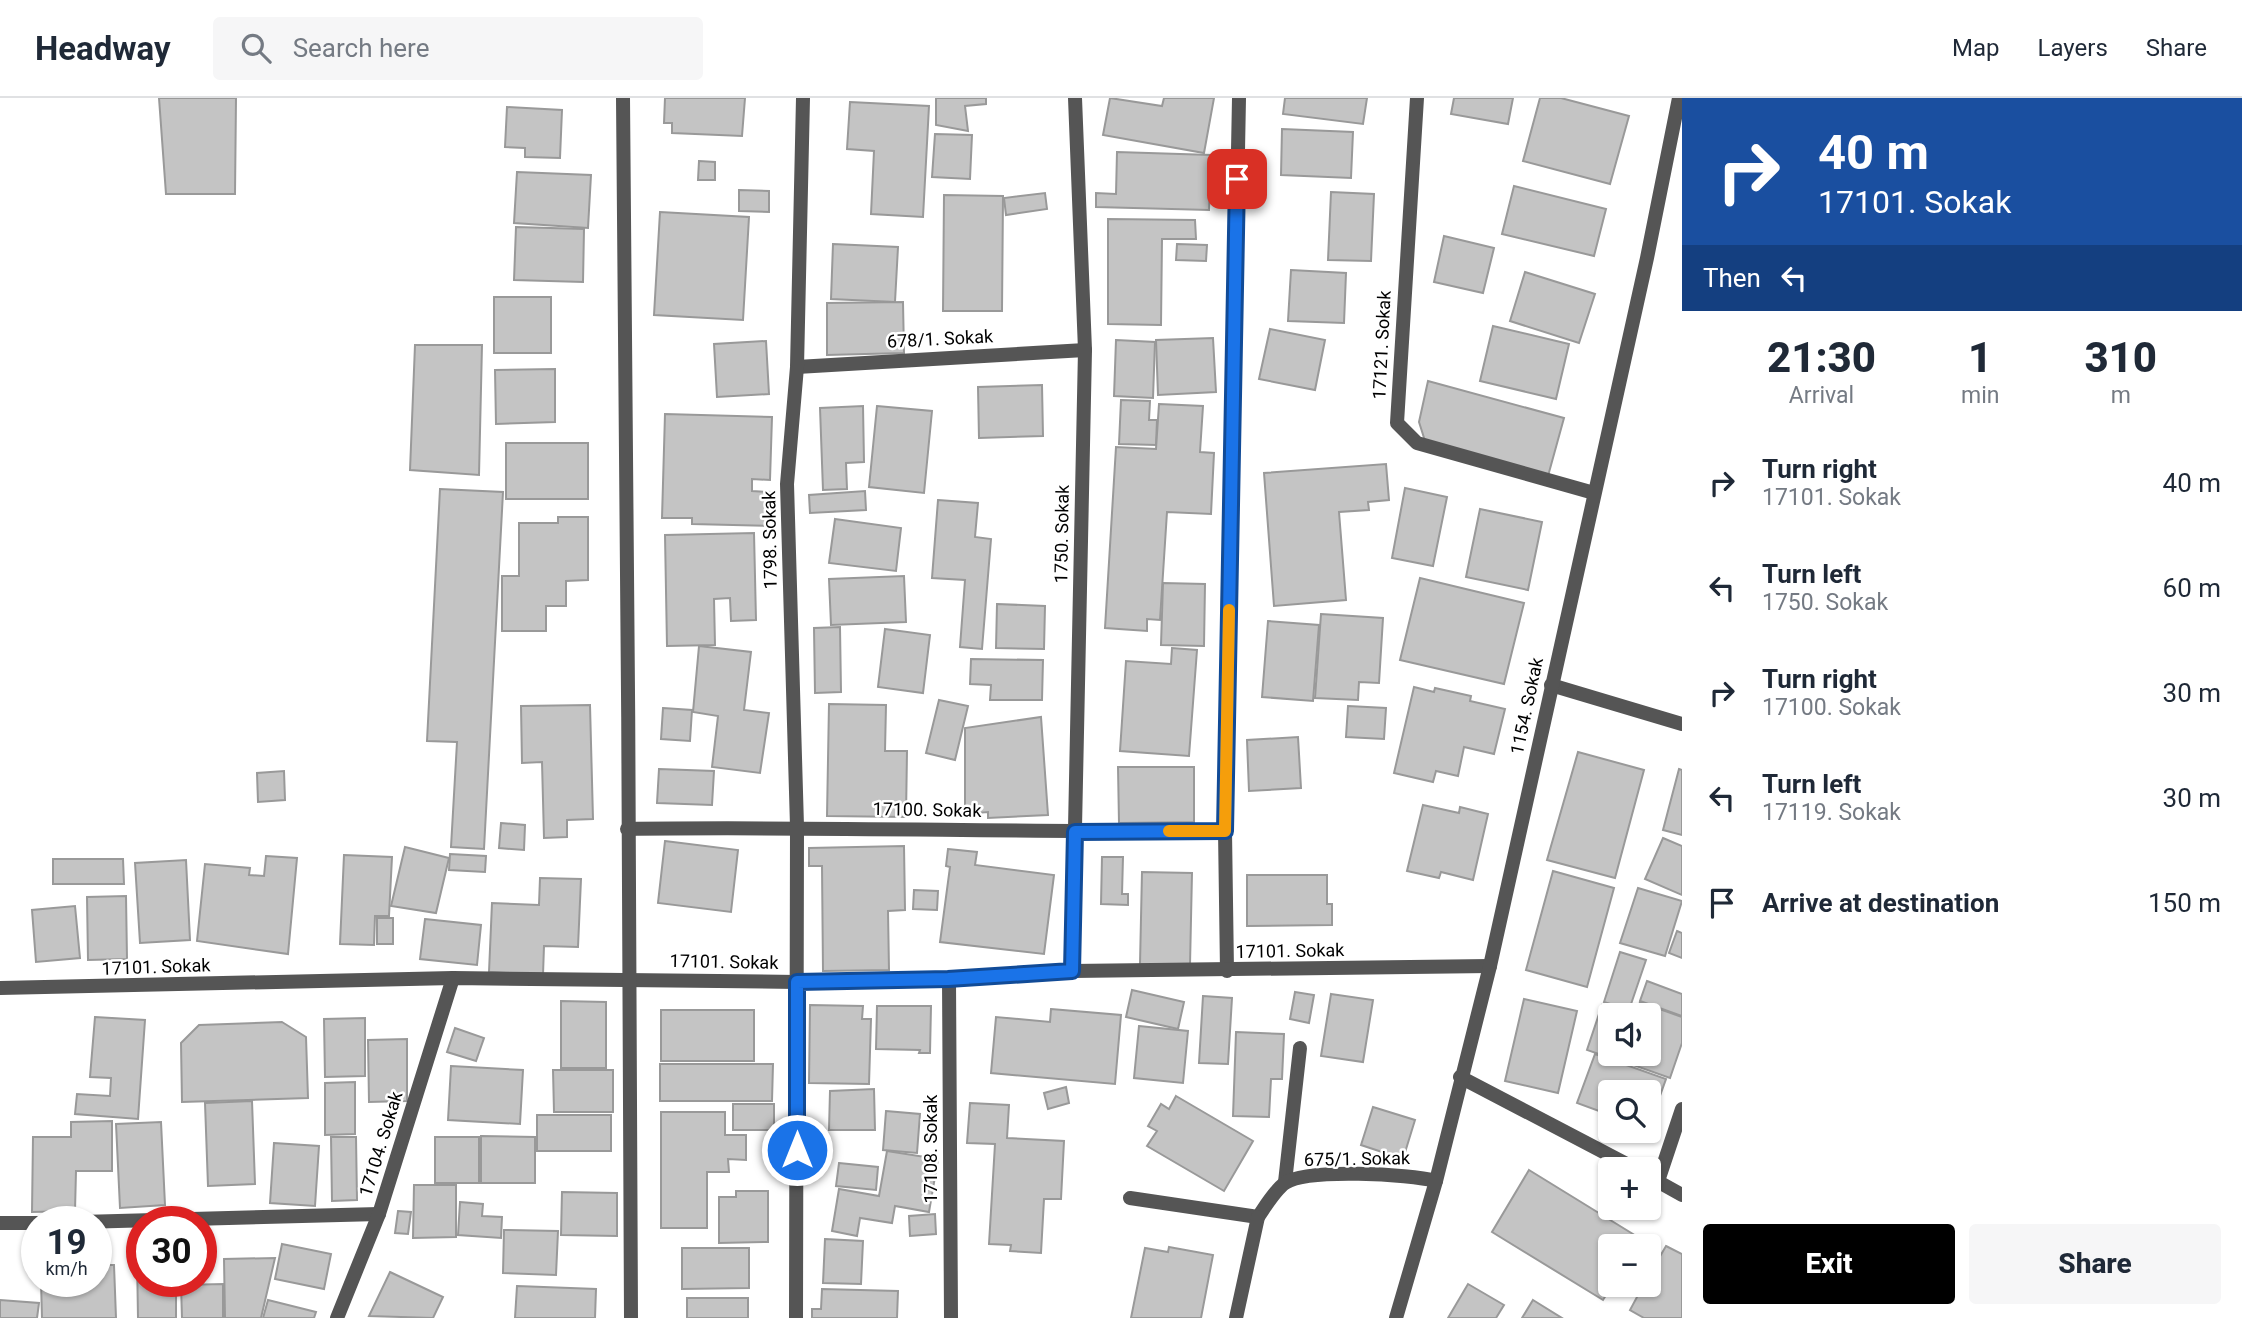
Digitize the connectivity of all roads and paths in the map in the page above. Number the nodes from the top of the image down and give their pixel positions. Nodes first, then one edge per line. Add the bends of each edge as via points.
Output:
1 (623, 98) edge
2 (803, 98) edge
3 (1075, 98) edge
4 (1239, 98) edge
5 (1417, 98) edge
6 (1679, 98) edge
7 (1084, 350) junction
8 (797, 367) junction
9 (1594, 493) junction
10 (1550, 685) junction
11 (1682, 724) edge
12 (797, 826) junction
13 (627, 829) junction
14 (1225, 831) junction
15 (1075, 832) junction
16 (1490, 967) junction
17 (1072, 971) junction
18 (1227, 971) junction
19 (453, 978) junction
20 (948, 979) junction
21 (632, 981) junction
22 (797, 982) junction
23 (0, 988) edge
24 (1300, 1048) dead end
25 (1460, 1077) junction
26 (1682, 1109) edge
27 (1613, 1157) edge
28 (1661, 1159) edge
29 (1436, 1181) junction
30 (1285, 1182) junction
31 (1661, 1183) edge
32 (1682, 1195) edge
33 (1130, 1198) dead end
34 (379, 1214) junction
35 (1258, 1217) junction
36 (112, 1221) edge
37 (0, 1223) edge
38 (21, 1223) edge
39 (337, 1318) edge
40 (631, 1318) edge
41 (796, 1318) edge
42 (951, 1318) edge
43 (1237, 1318) edge
44 (1396, 1318) edge

1 - 13 street
2 - 8 street, 1798. Sokak
3 - 7 street, 1750. Sokak
4 - 14 street
5 - 9 street, 17121. Sokak via 1396,423 1417,443
6 - 9 street, 1154. Sokak
7 - 8 street, 678/1. Sokak
7 - 15 street, 1750. Sokak
8 - 12 street, 1798. Sokak via 787,484
9 - 10 street, 1154. Sokak
10 - 11 street
10 - 16 street, 1154. Sokak
12 - 13 street, 17100. Sokak
12 - 15 street, 17100. Sokak
12 - 22 street, 1798. Sokak
13 - 21 street
14 - 15 street, 17100. Sokak
14 - 18 street
15 - 17 street, 1750. Sokak
16 - 18 street, 17101. Sokak
16 - 25 street, 1154. Sokak
17 - 18 street, 17101. Sokak
17 - 20 street, 17101. Sokak
19 - 21 street, 17101. Sokak
19 - 23 street, 17101. Sokak
19 - 34 street, 17104. Sokak
20 - 22 street, 17101. Sokak
20 - 42 street, 17108. Sokak
21 - 22 street, 17101. Sokak
21 - 40 street
22 - 41 street, 1798. Sokak
24 - 30 street
25 - 27 street
25 - 29 street, 1154. Sokak
26 - 28 street
29 - 30 street, 675/1. Sokak via 1409,1174 1315,1175
29 - 44 street, 1154. Sokak
30 - 35 street, 675/1. Sokak
31 - 32 street
33 - 35 street
34 - 36 street
34 - 39 street, 17104. Sokak
35 - 43 street
37 - 38 street

